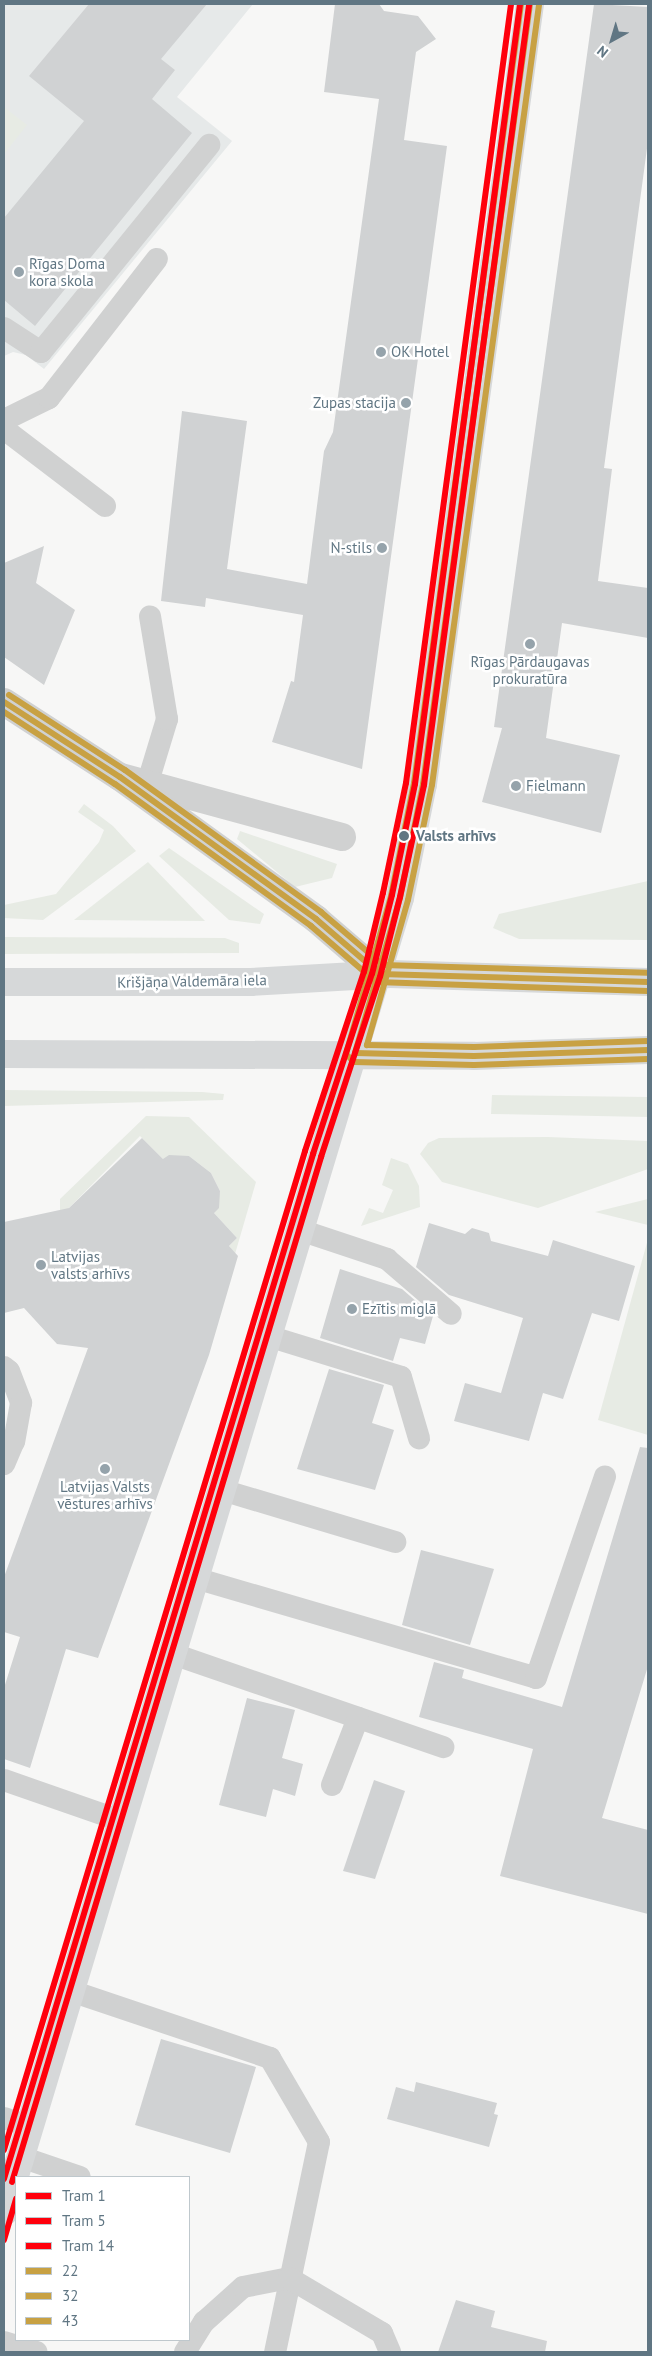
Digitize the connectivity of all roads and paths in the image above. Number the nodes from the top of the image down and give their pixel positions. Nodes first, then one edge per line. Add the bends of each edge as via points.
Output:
1 (530, 4) edge
2 (208, 146) dead end
3 (157, 260) dead end
4 (4, 328) edge
5 (4, 420) edge
6 (4, 429) edge
7 (105, 506) dead end
8 (150, 616) dead end
9 (4, 702) edge
10 (120, 777) junction
11 (147, 784) junction
12 (342, 837) dead end
13 (380, 974) junction
14 (4, 982) edge
15 (648, 982) edge
16 (648, 1050) edge
17 (4, 1054) edge
18 (355, 1054) junction
19 (300, 1230) junction
20 (451, 1314) dead end
21 (268, 1336) junction
22 (4, 1366) edge
23 (419, 1438) dead end
24 (4, 1464) edge
25 (605, 1476) dead end
26 (222, 1490) junction
27 (395, 1542) dead end
28 (195, 1578) junction
29 (173, 1654) junction
30 (358, 1718) junction
31 (443, 1747) dead end
32 (4, 1780) edge
33 (332, 1785) dead end
34 (122, 1821) junction
35 (71, 1991) junction
36 (4, 2118) edge
37 (31, 2127) junction
38 (21, 2157) junction
39 (15, 2176) edge
40 (15, 2176) edge
41 (77, 2176) edge
42 (4, 2212) edge
43 (290, 2278) junction
44 (4, 2342) edge
45 (36, 2352) edge
46 (186, 2352) edge
47 (275, 2352) edge
48 (390, 2352) edge

1 - 13 main road via 423,784
2 - 4 lane via 41,352
3 - 5 lane via 49,398
6 - 7 lane
8 - 11 lane via 167,719
9 - 10 street
10 - 11 street
10 - 13 street via 316,918
11 - 12 street
13 - 14 main road, Krišjāņa Valdemāra iela via 251,982
13 - 15 main road, Krišjāņa Valdemāra iela
13 - 18 main road
16 - 18 main road via 474,1056
17 - 18 main road
18 - 19 main road
19 - 20 lane via 387,1259
19 - 21 main road
21 - 23 lane via 401,1377
21 - 26 main road
22 - 24 lane via 21,1403 14,1441
25 - 28 lane via 536,1678
26 - 27 lane
26 - 28 main road
28 - 29 main road
29 - 30 lane
29 - 34 main road
30 - 31 lane
30 - 33 lane
32 - 34 lane
34 - 35 main road
35 - 37 main road
35 - 43 lane via 270,2058 320,2142
36 - 37 lane
37 - 38 main road
38 - 39 main road
38 - 41 lane
40 - 42 main road
43 - 46 lane via 243,2287 204,2322
43 - 47 lane
43 - 48 lane via 382,2333
44 - 45 lane

